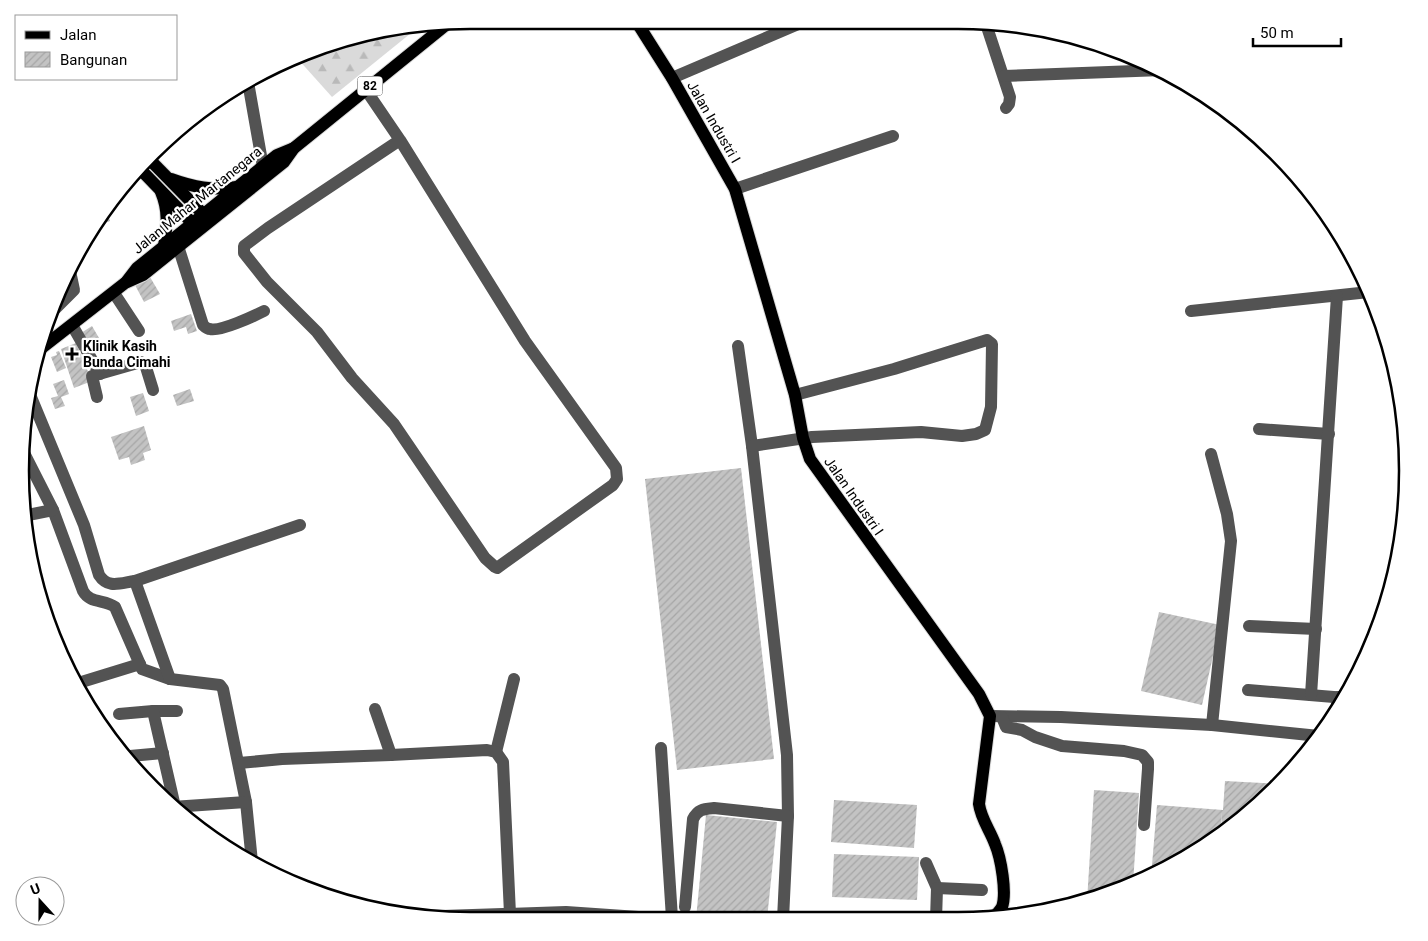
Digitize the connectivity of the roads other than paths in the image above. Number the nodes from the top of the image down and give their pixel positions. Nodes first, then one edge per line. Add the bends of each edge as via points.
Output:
1 (641, 29) edge
2 (787, 29) edge
3 (439, 30) edge
4 (988, 30) edge
5 (1146, 71) edge
6 (1004, 76) junction
7 (672, 78) junction
8 (249, 89) edge
9 (366, 90) junction
10 (1006, 108) dead end
11 (893, 136) dead end
12 (400, 140) junction
13 (294, 148) junction
14 (152, 164) edge
15 (262, 167) junction
16 (145, 172) edge
17 (162, 182) junction
18 (237, 187) junction
19 (734, 189) junction
20 (206, 218) junction
21 (196, 226) junction
22 (164, 246) junction
23 (178, 246) junction
24 (72, 279) edge
25 (126, 283) junction
26 (114, 293) junction
27 (1362, 293) edge
28 (1337, 296) junction
29 (61, 303) edge
30 (264, 311) dead end
31 (1191, 311) dead end
32 (72, 325) junction
33 (139, 331) dead end
34 (48, 343) edge
35 (738, 346) dead end
36 (100, 374) junction
37 (153, 390) dead end
38 (795, 395) junction
39 (97, 397) dead end
40 (34, 404) edge
41 (1259, 429) dead end
42 (1329, 434) junction
43 (803, 438) junction
44 (752, 446) junction
45 (1211, 454) dead end
46 (29, 463) edge
47 (53, 510) junction
48 (32, 514) edge
49 (300, 525) dead end
50 (135, 581) junction
51 (1249, 626) dead end
52 (1316, 629) junction
53 (140, 664) junction
54 (514, 678) dead end
55 (170, 679) junction
56 (83, 682) edge
57 (1248, 690) dead end
58 (1311, 695) junction
59 (1336, 697) edge
60 (375, 709) dead end
61 (153, 711) junction
62 (177, 711) dead end
63 (119, 714) dead end
64 (996, 717) junction
65 (1212, 725) junction
66 (1311, 735) edge
67 (661, 748) dead end
68 (496, 752) junction
69 (163, 753) junction
70 (391, 755) junction
71 (133, 756) edge
72 (239, 764) junction
73 (172, 796) edge
74 (246, 802) junction
75 (184, 807) edge
76 (788, 816) junction
77 (1144, 824) dead end
78 (248, 852) edge
79 (926, 863) dead end
80 (937, 888) junction
81 (982, 890) dead end
82 (685, 907) dead end
83 (1000, 910) edge
84 (510, 912) edge
85 (672, 912) edge
86 (783, 912) edge
87 (936, 912) edge

1 - 7 main road, Jalan Industri I
2 - 7 street
3 - 9 main road, Jalan Mahar Martanegara / 82
4 - 6 street
5 - 6 street
6 - 10 street via 1010,97
7 - 19 main road, Jalan Industri I
8 - 15 street
9 - 12 street
9 - 13 main road, Jalan Mahar Martanegara / 82
11 - 19 street
12 - 12 street via 525,341 616,468 614,485 497,568 485,558 394,424 352,378 317,332 267,282 244,253 244,246 268,228
13 - 15 main road, Jalan Mahar Martanegara / 82 via 277,155
13 - 20 main road, Jalan Mahar Martanegara / 82 via 284,162
14 - 17 main road
15 - 18 main road, Jalan Mahar Martanegara / 82
16 - 17 main road
17 - 18 main road via 212,189
17 - 20 main road
17 - 21 main road
17 - 22 main road via 168,220
18 - 20 main road, Jalan Mahar Martanegara / 82
19 - 38 main road, Jalan Industri I
20 - 21 main road, Jalan Mahar Martanegara / 82
21 - 22 main road, Jalan Mahar Martanegara / 82
21 - 23 main road, Jalan Mahar Martanegara / 82
22 - 25 main road, Jalan Mahar Martanegara / 82 via 137,268
23 - 25 main road, Jalan Mahar Martanegara / 82 via 143,275
23 - 30 street via 203,325 213,330
24 - 29 street via 74,290
25 - 26 main road, Jalan Mahar Martanegara / 82
26 - 32 main road, Jalan Mahar Martanegara / 82
26 - 33 street
27 - 28 street
28 - 31 street
28 - 42 street
32 - 34 main road, Jalan Mahar Martanegara / 82
32 - 36 street
35 - 44 street
36 - 37 street via 143,362
36 - 39 street via 92,376
38 - 43 main road, Jalan Industri I
38 - 43 street via 987,340 992,344 991,407 985,430 962,436 921,432
40 - 50 street via 84,525 99,575 110,585
41 - 42 street
42 - 52 street
43 - 44 street
43 - 64 main road, Jalan Industri I via 810,459
44 - 76 street via 787,755
45 - 65 street via 1231,541
46 - 47 street
47 - 48 street
47 - 53 street via 83,591 88,598 115,607
49 - 50 street
50 - 55 street
51 - 52 street
52 - 58 street
53 - 55 street via 146,671
53 - 56 street
54 - 68 street
55 - 72 street via 222,687
57 - 58 street
58 - 59 street
60 - 70 street
61 - 62 street
61 - 63 street
61 - 69 street
64 - 65 street
64 - 77 street via 1006,727 1062,746 1142,755 1148,762
64 - 83 main road via 979,804 980,814 996,845 1002,873 1004,896
65 - 66 street
67 - 85 street
68 - 70 street
68 - 84 street via 503,762
69 - 71 street
69 - 73 street
70 - 72 street via 282,758
72 - 74 street
74 - 75 street
74 - 78 street
76 - 82 street via 714,808 702,809 696,814
76 - 86 street
79 - 80 street
80 - 81 street
80 - 87 street

